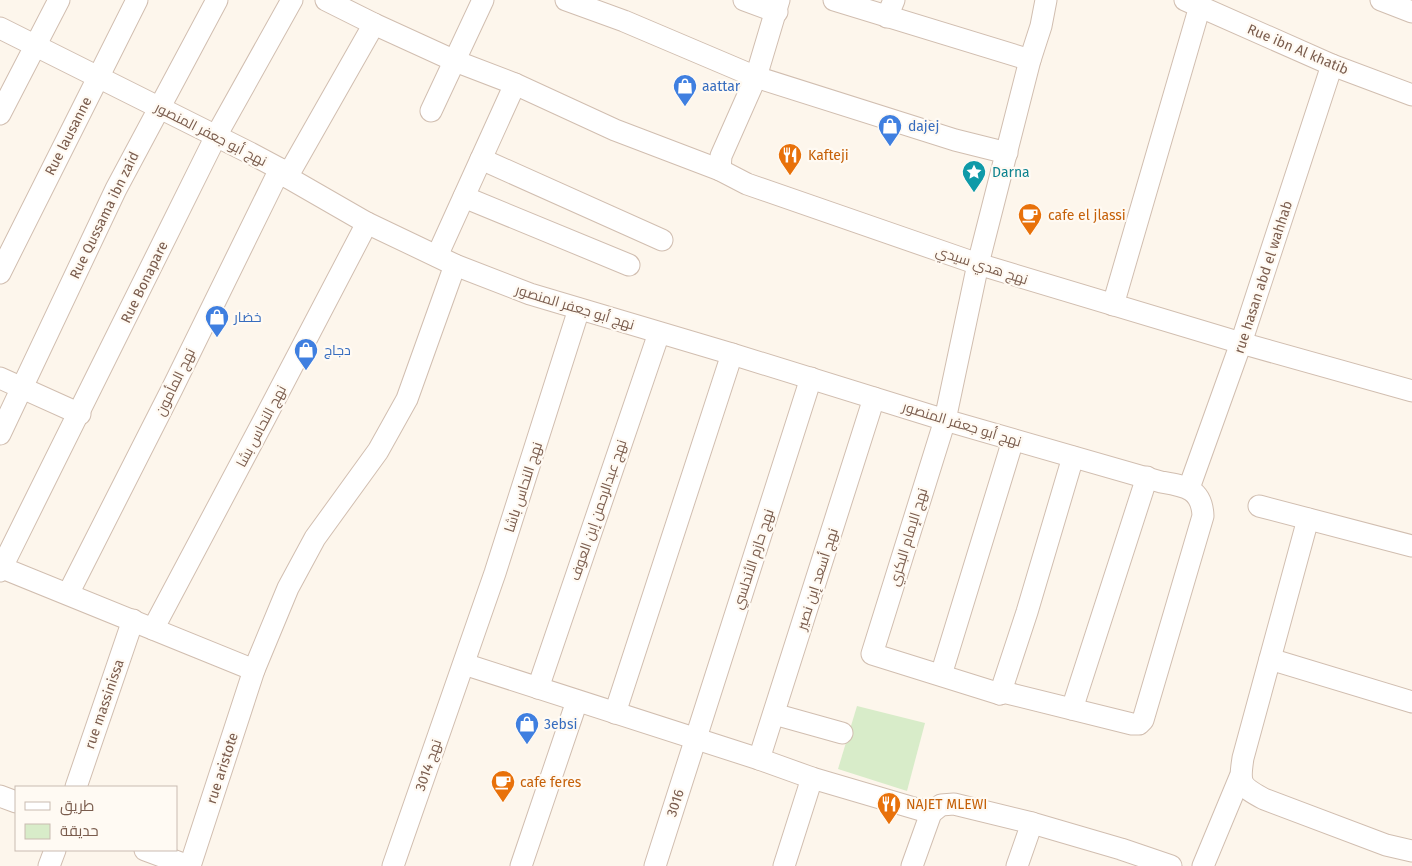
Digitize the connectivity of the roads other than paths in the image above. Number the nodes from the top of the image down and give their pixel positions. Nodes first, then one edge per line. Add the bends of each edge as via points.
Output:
1 (58, 0) edge
2 (137, 0) edge
3 (217, 0) edge
4 (292, 0) edge
5 (326, 0) edge
6 (483, 0) edge
7 (566, 0) edge
8 (744, 0) edge
9 (837, 0) edge
10 (1046, 0) edge
11 (1382, 0) edge
12 (1192, 3) edge
13 (778, 6) edge
14 (891, 8) edge
15 (1412, 12) edge
16 (374, 24) junction
17 (0, 28) edge
18 (34, 46) junction
19 (1030, 60) junction
20 (455, 61) junction
21 (1332, 65) junction
22 (756, 77) junction
23 (97, 78) junction
24 (515, 84) junction
25 (1412, 95) edge
26 (158, 107) junction
27 (431, 112) dead end
28 (0, 114) edge
29 (216, 136) junction
30 (1007, 153) junction
31 (481, 158) junction
32 (720, 170) junction
33 (283, 173) junction
34 (464, 197) junction
35 (367, 223) junction
36 (662, 240) dead end
37 (446, 260) junction
38 (978, 264) junction
39 (629, 265) dead end
40 (0, 273) edge
41 (1113, 305) junction
42 (579, 309) junction
43 (658, 332) junction
44 (1242, 344) junction
45 (732, 354) junction
46 (0, 378) edge
47 (811, 378) junction
48 (22, 387) junction
49 (1412, 391) edge
50 (874, 398) junction
51 (80, 414) junction
52 (945, 420) junction
53 (0, 434) edge
54 (1013, 440) junction
55 (1072, 457) junction
56 (1147, 477) junction
57 (1189, 488) junction
58 (1259, 506) dead end
59 (1308, 519) junction
60 (1412, 546) edge
61 (0, 568) edge
62 (68, 594) junction
63 (132, 620) junction
64 (153, 629) junction
65 (1270, 659) junction
66 (464, 664) junction
67 (254, 670) junction
68 (941, 675) junction
69 (538, 688) junction
70 (1000, 694) junction
71 (577, 701) junction
72 (1412, 702) edge
73 (1072, 709) junction
74 (615, 714) junction
75 (774, 714) junction
76 (842, 733) dead end
77 (694, 739) junction
78 (759, 759) junction
79 (1240, 777) junction
80 (812, 778) junction
81 (76, 786) edge
82 (0, 796) edge
83 (15, 802) edge
84 (931, 813) junction
85 (1032, 823) junction
86 (55, 851) edge
87 (148, 851) edge
88 (1412, 851) edge
89 (1118, 857) edge
90 (49, 866) edge
91 (190, 866) edge
92 (393, 866) edge
93 (521, 866) edge
94 (654, 866) edge
95 (784, 866) edge
96 (912, 866) edge
97 (1017, 866) edge
98 (1171, 866) edge
99 (1203, 866) edge

1 - 18 street
2 - 23 street, Rue lausanne
3 - 26 street, Rue Qussama ibn zaid
4 - 29 street, Rue Bonapare
5 - 16 street, نهج هدي سيدي
6 - 20 street
7 - 22 street
8 - 13 street
9 - 14 street
10 - 19 street, نهج الإمام البكري
11 - 15 street
12 - 21 street, Rue ibn Al khatib
12 - 41 street
13 - 22 street
14 - 19 street
16 - 20 street, نهج هدي سيدي
16 - 33 street, نهج المأمون
17 - 18 street, نهج أبو جعفر المنصور
18 - 23 street, نهج أبو جعفر المنصور
18 - 28 street
19 - 30 street, نهج الإمام البكري
20 - 24 street, نهج هدي سيدي
20 - 27 street
21 - 25 street, Rue ibn Al khatib
21 - 44 street, rue hasan abd el wahhab
22 - 30 street via 955,140
22 - 32 street via 721,156
23 - 26 street, نهج أبو جعفر المنصور
23 - 40 street, Rue lausanne
24 - 31 street, rue aristote
24 - 32 street, نهج هدي سيدي via 615,130
26 - 29 street, نهج أبو جعفر المنصور
26 - 48 street, Rue Qussama ibn zaid
29 - 33 street, نهج أبو جعفر المنصور
29 - 51 street, Rue Bonapare
30 - 38 street, نهج الإمام البكري
31 - 34 street, rue aristote
31 - 36 street
32 - 38 street, نهج هدي سيدي via 747,184
33 - 35 street, نهج أبو جعفر المنصور
33 - 62 street, نهج المأمون
34 - 37 street, rue aristote
34 - 39 street
35 - 37 street, نهج أبو جعفر المنصور
35 - 64 street, نهج النحاس بشا
37 - 42 street, نهج أبو جعفر المنصور via 530,294
37 - 67 street, rue aristote via 407,399 378,451 316,538 288,588
38 - 41 street, نهج هدي سيدي
38 - 52 street, نهج الإمام البكري
41 - 44 street, نهج هدي سيدي
42 - 43 street, نهج أبو جعفر المنصور
42 - 66 street, نهج النحاس باشا
43 - 45 street, نهج أبو جعفر المنصور
43 - 69 street, نهج عبدالرحمن إبن العوف
44 - 49 street, نهج هدي سيدي
44 - 57 street, rue hasan abd el wahhab
45 - 47 street, نهج أبو جعفر المنصور
45 - 74 street
46 - 48 street
47 - 50 street, نهج أبو جعفر المنصور
47 - 77 street, نهج حازم الأندلسي
48 - 51 street
48 - 53 street, Rue Qussama ibn zaid
50 - 52 street, نهج أبو جعفر المنصور
50 - 75 street, نهج أسعد إبن نصير
51 - 61 street, Rue Bonapare
52 - 54 street, نهج أبو جعفر المنصور
52 - 68 street, نهج الإمام البكري via 872,654
54 - 55 street, نهج أبو جعفر المنصور
54 - 68 street
55 - 56 street, نهج أبو جعفر المنصور
55 - 70 street
56 - 57 street, نهج أبو جعفر المنصور
56 - 73 street
57 - 73 street via 1198,495 1203,516 1143,720 1132,724
58 - 59 street
59 - 60 street
59 - 65 street
61 - 62 street
62 - 63 street
63 - 64 street
63 - 81 street, rue massinissa
64 - 67 street
65 - 72 street
65 - 79 street
66 - 69 street
66 - 92 street, نهج 3014
67 - 91 street, rue aristote
68 - 70 street
69 - 71 street
70 - 73 street via 1003,692
71 - 74 street
71 - 93 street
74 - 77 street
75 - 76 street
75 - 78 street, نهج أسعد إبن نصير
77 - 78 street
77 - 94 street, 3016
78 - 80 street
79 - 88 street via 1246,790 1264,799 1386,845
79 - 99 street
80 - 84 street
80 - 95 street
82 - 83 street
84 - 85 street via 941,805 954,804
84 - 96 street
85 - 89 street
85 - 97 street
86 - 90 street
87 - 91 street
89 - 98 street

